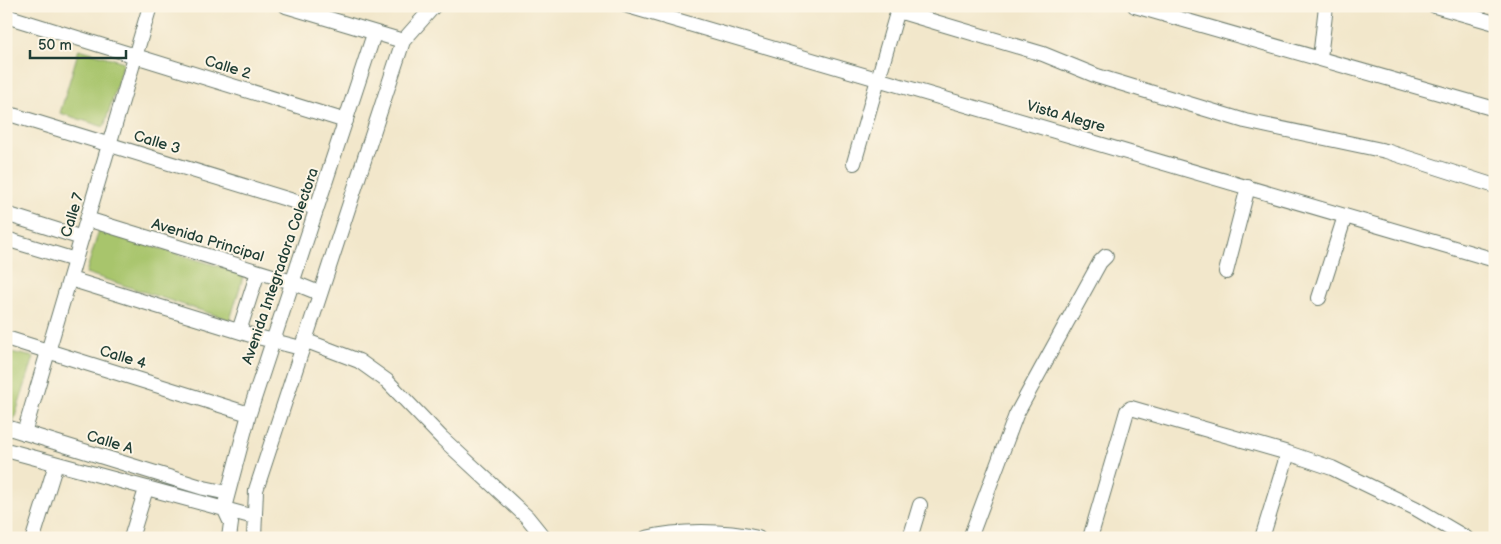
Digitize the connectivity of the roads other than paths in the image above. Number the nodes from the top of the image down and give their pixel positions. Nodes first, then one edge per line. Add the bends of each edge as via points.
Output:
1 (150, 6) edge
2 (286, 6) edge
3 (434, 6) edge
4 (628, 6) edge
5 (1135, 6) edge
6 (1326, 6) edge
7 (1435, 6) edge
8 (898, 9) edge
9 (6, 16) edge
10 (1495, 23) edge
11 (374, 34) junction
12 (403, 41) junction
13 (136, 56) junction
14 (1320, 58) junction
15 (878, 78) junction
16 (1495, 109) edge
17 (6, 113) edge
18 (346, 122) junction
19 (110, 144) junction
20 (854, 163) dead end
21 (1495, 186) edge
22 (1248, 187) junction
23 (316, 208) junction
24 (6, 214) edge
25 (1345, 216) junction
26 (87, 219) junction
27 (82, 238) junction
28 (6, 240) edge
29 (1106, 256) dead end
30 (75, 260) junction
31 (1495, 260) edge
32 (258, 272) junction
33 (1226, 272) dead end
34 (70, 279) junction
35 (292, 282) junction
36 (319, 293) junction
37 (1319, 298) dead end
38 (239, 331) junction
39 (6, 338) edge
40 (272, 339) junction
41 (302, 344) junction
42 (48, 351) junction
43 (249, 414) junction
44 (6, 428) edge
45 (24, 433) junction
46 (6, 450) edge
47 (1288, 452) junction
48 (56, 464) junction
49 (146, 489) junction
50 (228, 493) junction
51 (920, 505) dead end
52 (224, 508) junction
53 (254, 517) junction
54 (33, 538) edge
55 (131, 538) edge
56 (229, 538) edge
57 (254, 538) edge
58 (544, 538) edge
59 (646, 538) edge
60 (758, 538) edge
61 (910, 538) edge
62 (970, 538) edge
63 (1090, 538) edge
64 (1262, 538) edge
65 (1466, 538) edge

1 - 13 street, Calle 7
2 - 11 street
3 - 12 street
4 - 15 street, Vista Alegre
5 - 14 street
6 - 14 street
7 - 10 street
8 - 15 street
8 - 21 street via 1245,121 1386,152
9 - 13 street, Calle 2
11 - 12 street
11 - 18 street, Avenida Integradora Colectora
12 - 36 street
13 - 18 street, Calle 2
13 - 19 street, Calle 7
14 - 16 street
15 - 20 street
15 - 22 street, Vista Alegre
17 - 19 street, Calle 3
18 - 23 street, Avenida Integradora Colectora
19 - 23 street, Calle 3
19 - 26 street, Calle 7
22 - 25 street, Vista Alegre
22 - 33 street
23 - 35 street, Avenida Integradora Colectora
24 - 27 street
25 - 31 street, Vista Alegre
25 - 37 street
26 - 27 street, Calle 7
26 - 32 street, Avenida Principal
27 - 30 street, Calle 7
28 - 30 street
29 - 62 street via 1074,305 1016,415
30 - 34 street, Calle 7
32 - 35 street, Avenida Principal
32 - 38 street
34 - 38 street
34 - 42 street, Calle 7
35 - 36 street, Avenida Principal
35 - 40 street, Avenida Integradora Colectora
36 - 41 street
38 - 40 street
39 - 42 street, Calle 4
40 - 41 street
40 - 43 street, Avenida Integradora Colectora
41 - 53 street via 256,490
41 - 58 street via 359,361 387,381 442,438 527,517
42 - 43 street, Calle 4
42 - 45 street, Calle 7
43 - 50 street, Avenida Integradora Colectora
44 - 45 street, Calle A
45 - 50 street, Calle A
46 - 48 street
47 - 63 street via 1131,408 1122,425
47 - 64 street
47 - 65 street via 1332,468 1415,508
48 - 49 street
48 - 54 street
49 - 52 street
49 - 55 street
50 - 52 street, Avenida Integradora Colectora
51 - 61 street
52 - 53 street
52 - 56 street, Avenida Integradora Colectora via 231,523
53 - 57 street
59 - 60 street via 667,532

